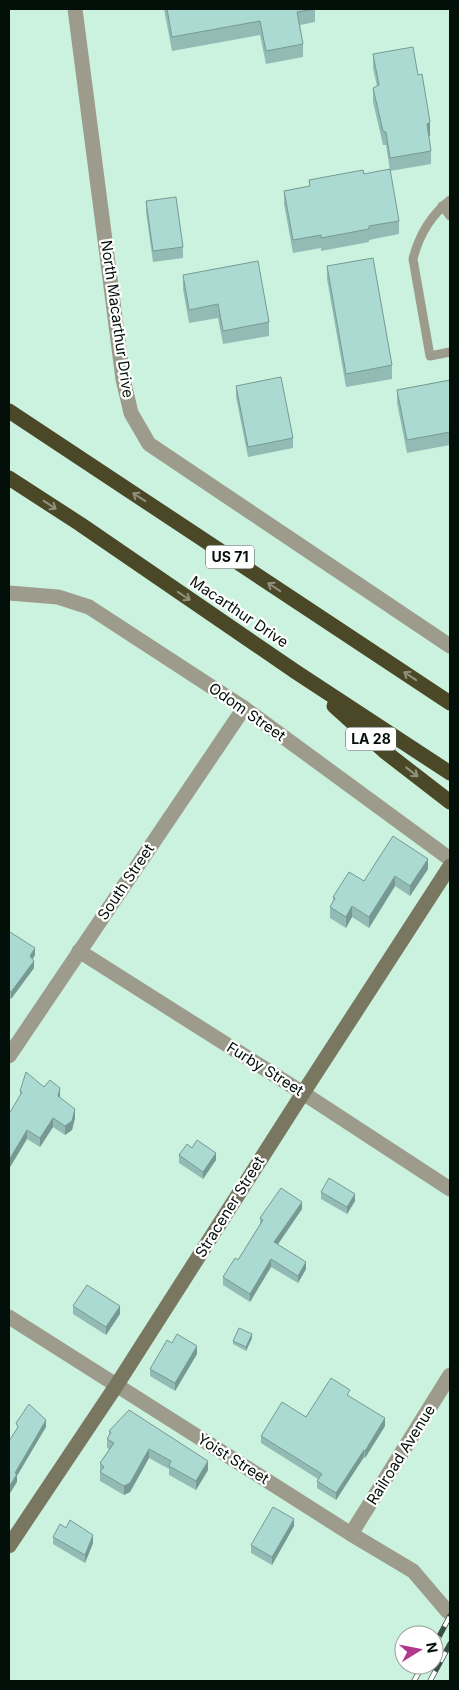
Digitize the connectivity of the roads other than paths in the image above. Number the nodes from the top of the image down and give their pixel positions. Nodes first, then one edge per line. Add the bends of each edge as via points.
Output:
1 (75, 9) edge
2 (450, 200) edge
3 (442, 206) junction
4 (450, 216) edge
5 (450, 352) edge
6 (9, 411) edge
7 (9, 478) edge
8 (9, 593) edge
9 (450, 646) edge
10 (296, 672) junction
11 (450, 703) edge
12 (244, 708) junction
13 (450, 773) edge
14 (450, 802) edge
15 (450, 859) edge
16 (450, 866) edge
17 (79, 951) junction
18 (9, 1056) edge
19 (303, 1093) junction
20 (450, 1190) edge
21 (9, 1317) edge
22 (450, 1375) edge
23 (116, 1386) junction
24 (351, 1534) junction
25 (9, 1546) edge
26 (448, 1612) dead end

1 - 9 street, North Macarthur Drive via 123,378 131,413 148,444
2 - 3 lane
3 - 4 lane
3 - 5 lane via 428,221 416,244 413,259 430,356
11 -> 6 highway, US 71
7 -> 10 highway, Macarthur Drive
8 - 12 street, Odom Street via 58,597 89,607
10 - 13 highway, Macarthur Drive
10 -> 14 highway, LA 28 via 384,751
12 - 15 street, Odom Street
12 - 17 street, South Street
16 - 19 street, Stracener Street
17 - 18 street, South Street
17 - 19 street, Furby Street
19 - 20 street, Furby Street
19 - 23 street, Stracener Street
21 - 23 street, Yoist Street
22 - 24 street, Railroad Avenue
23 - 24 street, Yoist Street
23 - 25 street, Stracener Street
24 - 26 street, Yoist Street via 413,1571

